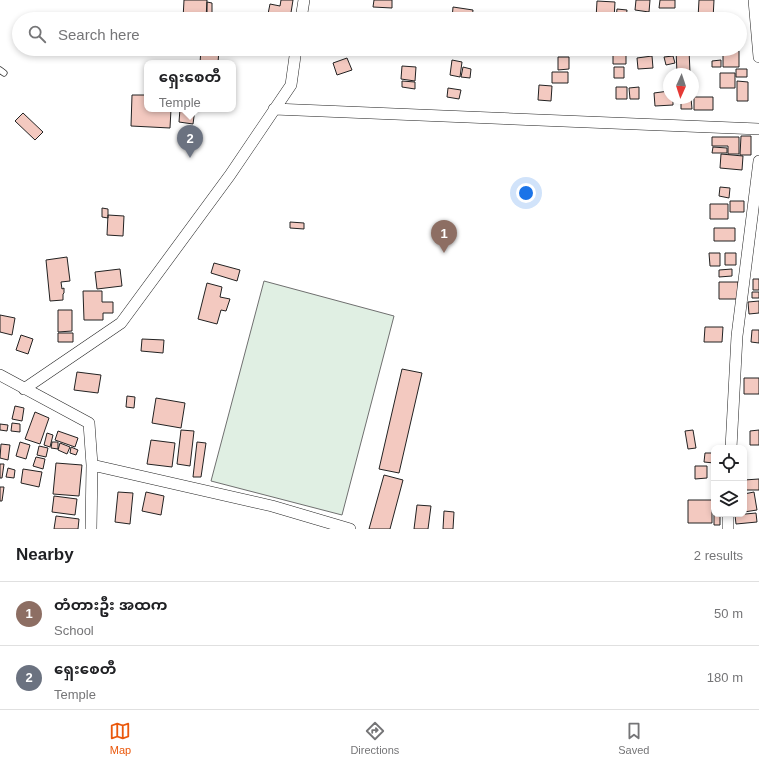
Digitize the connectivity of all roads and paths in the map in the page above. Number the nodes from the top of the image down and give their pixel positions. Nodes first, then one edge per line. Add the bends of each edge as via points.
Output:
1 (304, 0) edge
2 (754, 0) edge
3 (302, 12) edge
4 (295, 56) edge
5 (759, 57) edge
6 (274, 109) junction
7 (759, 129) edge
8 (759, 160) edge
9 (0, 375) edge
10 (24, 389) junction
11 (731, 445) edge
12 (92, 465) junction
13 (728, 517) edge
14 (91, 529) edge
15 (350, 529) edge
16 (728, 529) edge

1 - 3 street
2 - 5 street
4 - 6 street via 291,85
6 - 7 street
6 - 10 street via 230,175 121,323
8 - 11 street via 737,336
9 - 10 street
10 - 12 street via 89,423
12 - 14 street
12 - 15 street via 272,506
13 - 16 street

